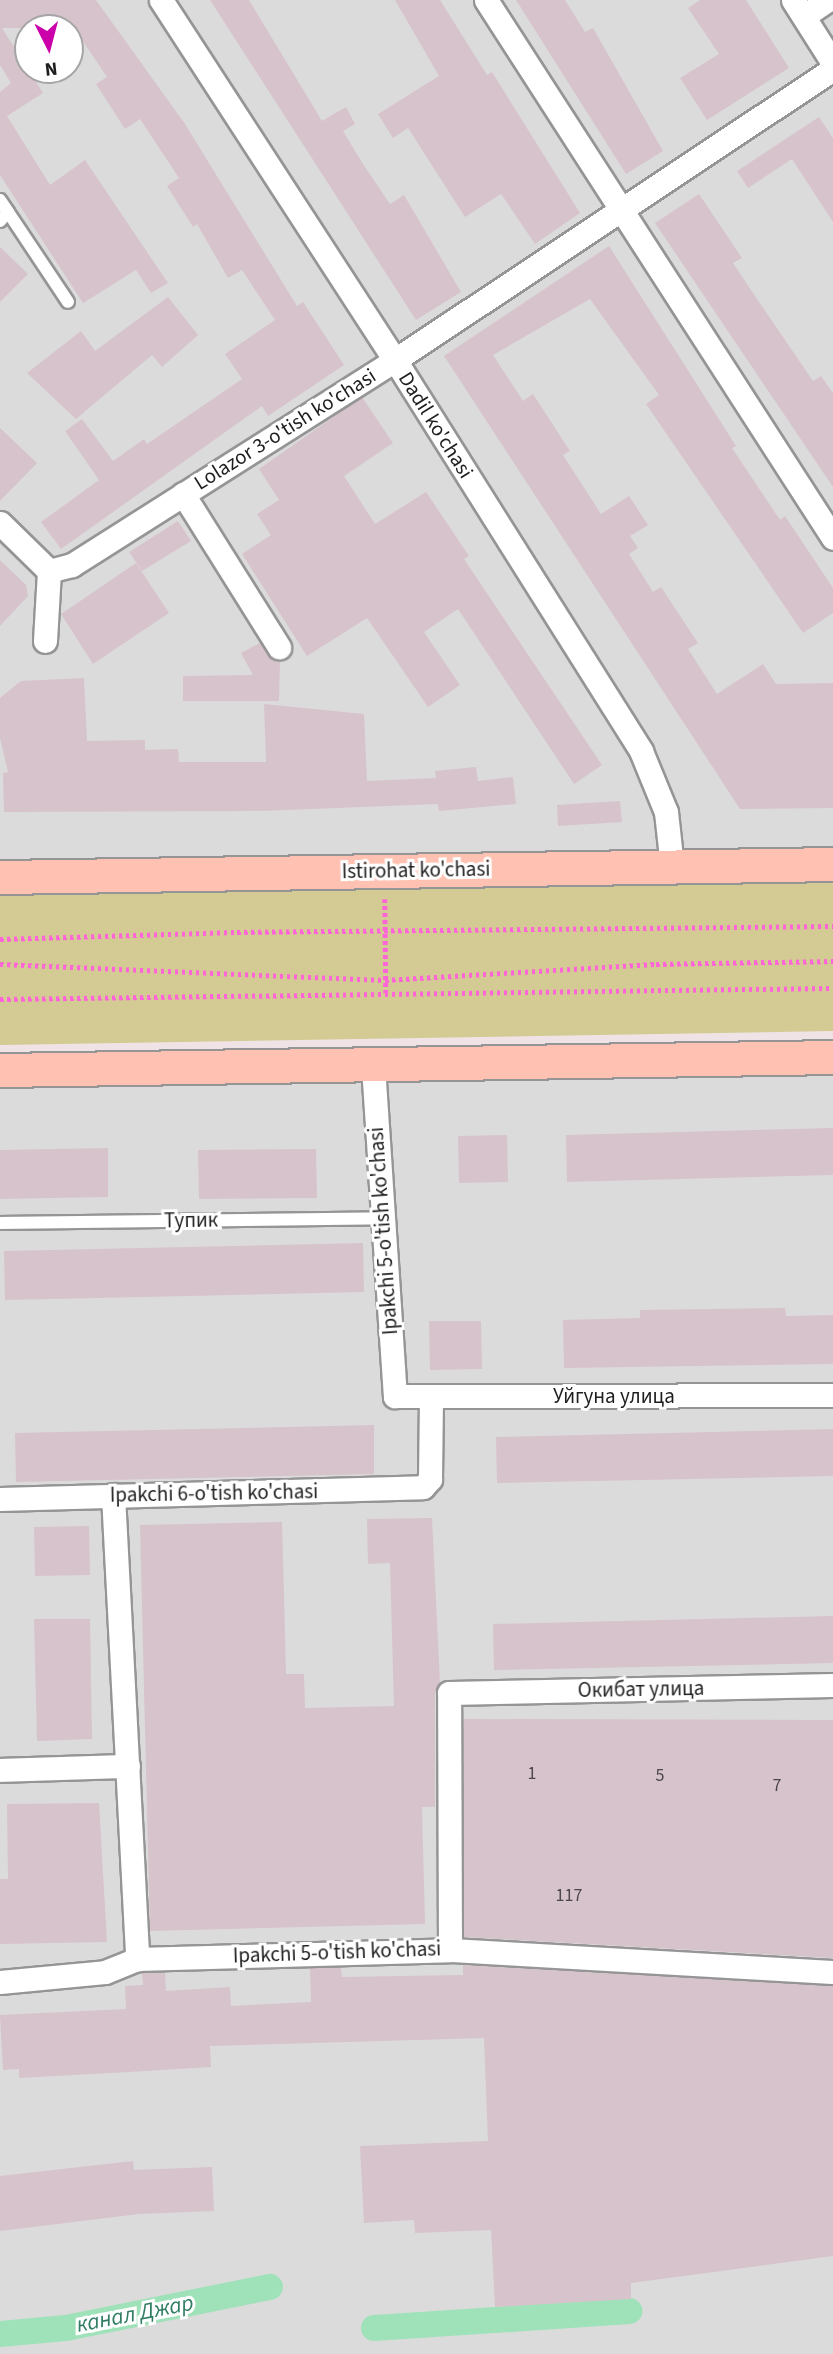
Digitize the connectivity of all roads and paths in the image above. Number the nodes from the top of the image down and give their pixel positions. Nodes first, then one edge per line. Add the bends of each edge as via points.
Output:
1 (162, 0) edge
2 (486, 0) edge
3 (828, 0) edge
4 (798, 8) edge
5 (833, 64) edge
6 (833, 69) edge
7 (0, 200) edge
8 (624, 211) junction
9 (4, 216) edge
10 (68, 302) dead end
11 (396, 360) junction
12 (183, 494) junction
13 (0, 523) edge
14 (833, 538) edge
15 (49, 570) junction
16 (45, 641) dead end
17 (279, 647) dead end
18 (833, 864) edge
19 (672, 866) junction
20 (385, 870) junction
21 (0, 877) edge
22 (833, 926) edge
23 (385, 930) junction
24 (0, 939) edge
25 (833, 961) edge
26 (0, 964) edge
27 (385, 979) junction
28 (833, 988) edge
29 (386, 993) junction
30 (0, 999) edge
31 (833, 1057) edge
32 (373, 1066) junction
33 (0, 1070) edge
34 (382, 1218) junction
35 (0, 1223) edge
36 (833, 1395) edge
37 (396, 1396) joint
38 (431, 1396) junction
39 (113, 1495) junction
40 (0, 1499) edge
41 (833, 1685) edge
42 (449, 1693) joint
43 (128, 1766) junction
44 (0, 1770) edge
45 (450, 1950) junction
46 (137, 1959) junction
47 (833, 1972) edge
48 (0, 1982) edge

1 - 11 street, Dadil ko'chasi
2 - 8 street
3 - 4 street
4 - 5 street
6 - 8 street, Lolazor 3-o'tish ko'chasi
7 - 9 lane
8 - 11 street, Lolazor 3-o'tish ko'chasi
8 - 14 street
9 - 10 lane
11 - 12 street, Lolazor 3-o'tish ko'chasi
11 - 19 street, Dadil ko'chasi via 641,751 666,812
12 - 15 street, Lolazor 3-o'tish ko'chasi via 72,565
12 - 17 street
13 - 15 street
15 - 16 street
18 - 19 main road, Istirohat ko'chasi
19 - 20 main road, Istirohat ko'chasi
20 - 21 main road, Istirohat ko'chasi
20 - 23 path
22 - 23 path
23 - 24 path
23 - 27 path
25 - 27 path via 656,964
26 - 27 path
27 - 29 path
28 - 29 path
29 - 30 path
31 - 32 main road
32 - 33 main road
32 - 34 street, Ipakchi 5-o'tish ko'chasi
34 - 35 lane, Тупик
34 - 37 street, Ipakchi 5-o'tish ko'chasi
36 - 38 street, Уйгуна улица
37 - 38 street, Уйгуна улица
38 - 39 street, Ipakchi 6-o'tish ko'chasi via 428,1485
39 - 40 street, Ipakchi 6-o'tish ko'chasi
39 - 43 street
41 - 42 street, Окибат улица
42 - 45 street, Ipakchi 5-o'tish ko'chasi
43 - 44 street
43 - 46 street
45 - 46 street, Ipakchi 5-o'tish ko'chasi
45 - 47 street
46 - 48 street, Ipakchi 5-o'tish ko'chasi via 105,1972

